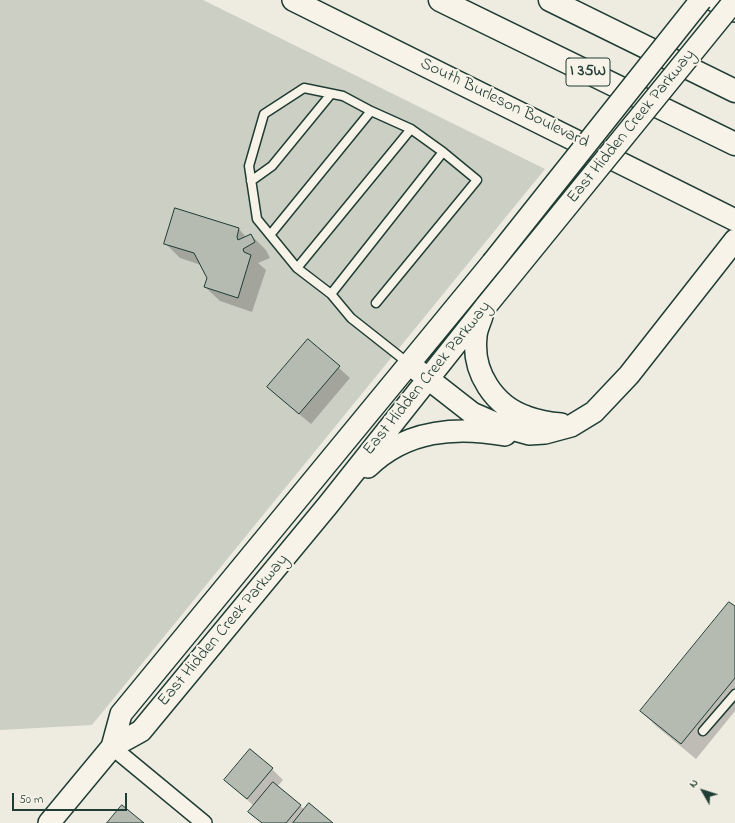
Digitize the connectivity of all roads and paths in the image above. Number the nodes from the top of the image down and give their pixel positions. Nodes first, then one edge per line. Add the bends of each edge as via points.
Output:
1 (293, 0) edge
2 (440, 0) edge
3 (550, 0) edge
4 (701, 0) edge
5 (713, 0) edge
6 (735, 0) edge
7 (735, 11) edge
8 (735, 91) edge
9 (331, 94) junction
10 (371, 111) junction
11 (411, 129) junction
12 (735, 144) edge
13 (443, 152) junction
14 (251, 181) junction
15 (735, 220) edge
16 (270, 235) junction
17 (735, 240) edge
18 (297, 268) junction
19 (331, 294) junction
20 (376, 303) dead end
21 (486, 306) junction
22 (409, 364) junction
23 (428, 379) junction
24 (571, 426) junction
25 (529, 434) junction
26 (328, 505) junction
27 (735, 694) edge
28 (703, 731) dead end
29 (112, 747) junction
30 (49, 823) edge
31 (204, 823) edge

1 - 15 main road, South Burleson Boulevard
2 - 12 highway, I 35W
3 - 8 highway
4 - 22 main road, East Hidden Creek Parkway, bridge
5 - 7 main road
6 - 21 main road, East Hidden Creek Parkway, bridge
9 - 10 lane via 343,96
9 - 14 lane via 272,166
9 - 14 lane via 304,88 264,114 249,166
10 - 11 lane
10 - 16 lane
11 - 13 lane
11 - 18 lane
13 - 19 lane
13 - 20 lane via 477,180
14 - 16 lane via 257,219
16 - 18 lane
17 - 24 main road via 629,374 594,412
18 - 19 lane
19 - 22 lane via 351,318
21 - 23 main road, East Hidden Creek Parkway
21 - 24 main road via 476,336 476,358 481,376 493,394 505,405 526,417
22 - 23 main road
22 - 29 main road, East Hidden Creek Parkway via 121,714
23 - 25 main road via 472,413 504,427
23 - 26 main road, East Hidden Creek Parkway
24 - 25 main road via 545,433
25 - 26 main road via 517,438 484,432 457,431 423,436 403,443 379,457
26 - 29 main road, East Hidden Creek Parkway via 141,731
27 - 28 lane
29 - 30 main road, East Hidden Creek Parkway
29 - 31 street

